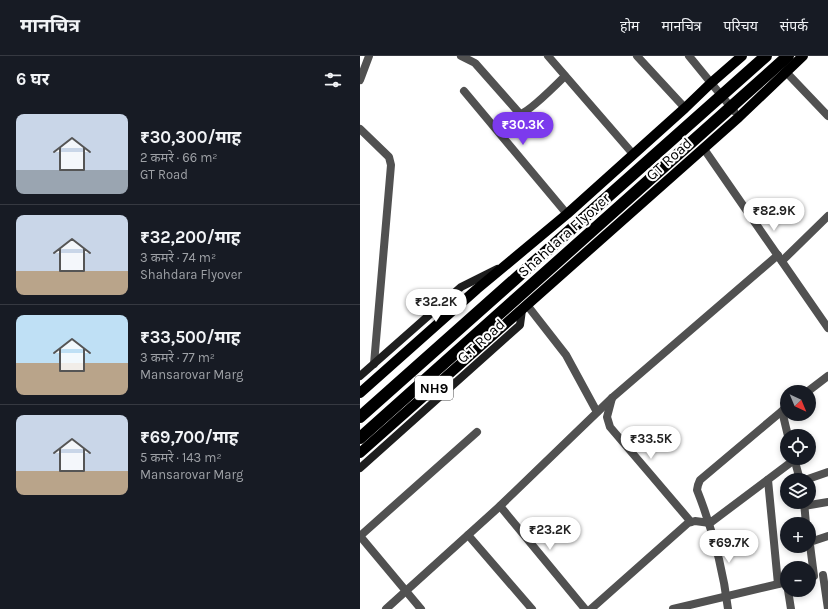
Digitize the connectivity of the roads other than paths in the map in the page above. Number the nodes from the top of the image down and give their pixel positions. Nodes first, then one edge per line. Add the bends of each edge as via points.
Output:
1 (368, 56) edge
2 (461, 56) edge
3 (548, 56) edge
4 (637, 56) edge
5 (689, 56) edge
6 (742, 56) edge
7 (766, 56) edge
8 (788, 56) edge
9 (803, 56) edge
10 (786, 72) junction
11 (565, 76) junction
12 (360, 80) edge
13 (711, 83) junction
14 (464, 91) dead end
15 (685, 108) junction
16 (828, 116) edge
17 (739, 117) junction
18 (360, 129) edge
19 (704, 148) junction
20 (633, 154) junction
21 (567, 214) junction
22 (828, 216) edge
23 (780, 258) junction
24 (507, 264) junction
25 (553, 282) joint
26 (525, 308) junction
27 (828, 328) edge
28 (374, 364) junction
29 (360, 376) edge
30 (828, 376) edge
31 (816, 385) edge
32 (360, 392) edge
33 (612, 397) junction
34 (597, 412) junction
35 (780, 413) edge
36 (360, 417) edge
37 (477, 432) dead end
38 (360, 438) edge
39 (360, 453) edge
40 (787, 465) edge
41 (360, 468) edge
42 (828, 472) edge
43 (816, 476) edge
44 (768, 480) junction
45 (828, 502) edge
46 (816, 503) edge
47 (500, 506) junction
48 (691, 522) junction
49 (710, 523) junction
50 (468, 535) junction
51 (360, 536) edge
52 (828, 536) edge
53 (816, 539) edge
54 (826, 574) edge
55 (816, 576) edge
56 (778, 584) joint
57 (406, 591) junction
58 (726, 596) junction
59 (789, 597) edge
60 (386, 609) edge
61 (421, 609) edge
62 (532, 609) edge
63 (585, 609) edge
64 (591, 609) edge
65 (673, 609) edge
66 (728, 609) edge
67 (791, 609) edge
68 (828, 609) edge

1 - 12 street
2 - 11 street via 475,63 520,114
3 - 11 street
4 - 15 street
5 - 13 street
6 - 13 main road, GT Road
7 - 36 highway, Shahdara Flyover
8 - 38 highway, Shahdara Flyover
9 - 10 main road, GT Road
10 - 16 street
10 - 17 main road, GT Road
11 - 20 street
13 - 15 main road, GT Road
13 - 17 street
14 - 21 street
15 - 20 main road, GT Road
17 - 19 main road, GT Road
18 - 28 street via 389,157 391,165
19 - 23 street
19 - 25 main road, GT Road
20 - 21 main road, GT Road
21 - 24 main road, GT Road
22 - 23 street
23 - 27 street
23 - 33 street
24 - 28 main road via 461,287
24 - 32 main road, Shahdara Flyover
25 - 26 main road, Shahdara Flyover
26 - 34 street via 566,356
26 - 39 main road, Shahdara Flyover / NH9
26 - 41 main road, G.T Road via 520,325
28 - 29 main road
30 - 31 street
33 - 34 street
33 - 48 street via 607,418 610,427
34 - 47 street
35 - 49 street via 700,480 697,490
37 - 51 street
40 - 44 street
42 - 43 street
44 - 49 street
44 - 56 street
45 - 46 street
47 - 50 street
47 - 63 street
48 - 49 street
48 - 64 street
49 - 58 street
50 - 57 street
50 - 62 street
51 - 57 street
52 - 53 street
54 - 55 street
54 - 68 street
56 - 58 street
57 - 60 street
57 - 61 street
58 - 65 street
58 - 66 street
59 - 67 street

